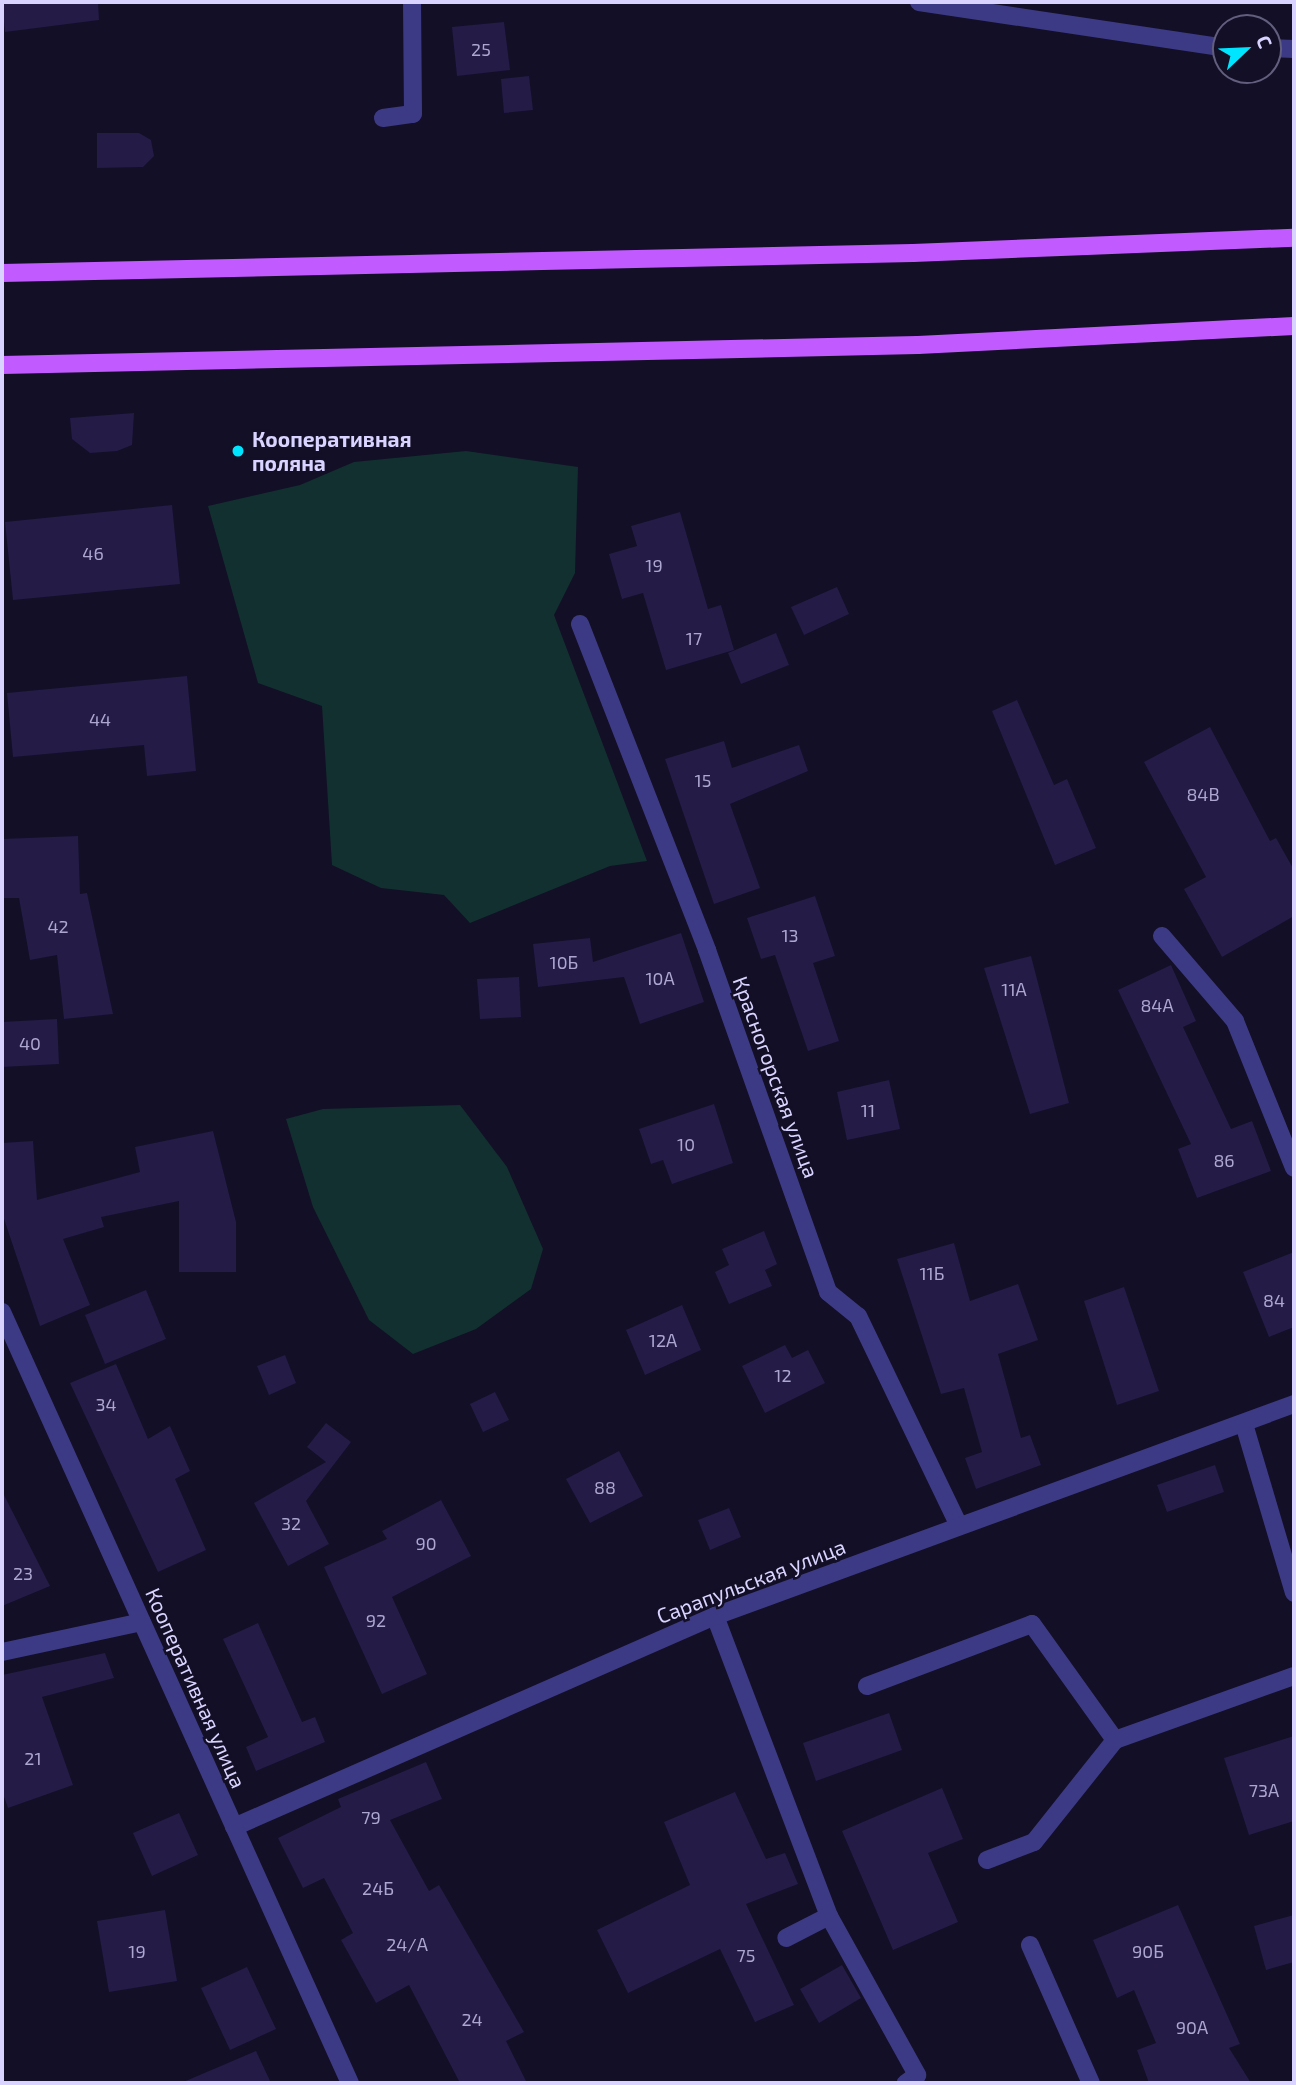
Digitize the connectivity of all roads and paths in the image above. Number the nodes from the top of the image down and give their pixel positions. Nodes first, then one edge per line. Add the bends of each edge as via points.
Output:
1 (412, 2) edge
2 (919, 2) edge
3 (1212, 46) edge
4 (383, 118) dead end
5 (1294, 238) edge
6 (2, 273) edge
7 (1294, 326) edge
8 (2, 365) edge
9 (580, 624) dead end
10 (1162, 936) dead end
11 (1294, 1168) edge
12 (2, 1312) edge
13 (1294, 1404) edge
14 (1244, 1424) junction
15 (960, 1526) junction
16 (1294, 1593) edge
17 (715, 1616) junction
18 (142, 1622) junction
19 (2, 1652) edge
20 (1294, 1676) edge
21 (867, 1686) dead end
22 (1115, 1740) junction
23 (234, 1827) junction
24 (987, 1860) dead end
25 (829, 1916) junction
26 (786, 1938) dead end
27 (1030, 1945) dead end
28 (350, 2083) edge
29 (906, 2083) edge
30 (1091, 2083) edge

1 - 4 street via 413,114
2 - 3 street
5 - 6 main road via 913,253
7 - 8 main road via 918,345
9 - 15 street, Красногорская улица via 706,950 828,1292 858,1316
10 - 11 street via 1235,1021
12 - 18 street, Кооперативная улица
13 - 14 street, Сарапульская улица
14 - 15 street, Сарапульская улица
14 - 16 street
15 - 17 street, Сарапульская улица
17 - 23 street, Сарапульская улица
17 - 25 street
18 - 19 street
18 - 23 street, Кооперативная улица
20 - 22 street
21 - 22 street via 1032,1624
22 - 24 street via 1034,1842
23 - 28 street, Кооперативная улица
25 - 26 street
25 - 29 street via 917,2075
27 - 30 street

